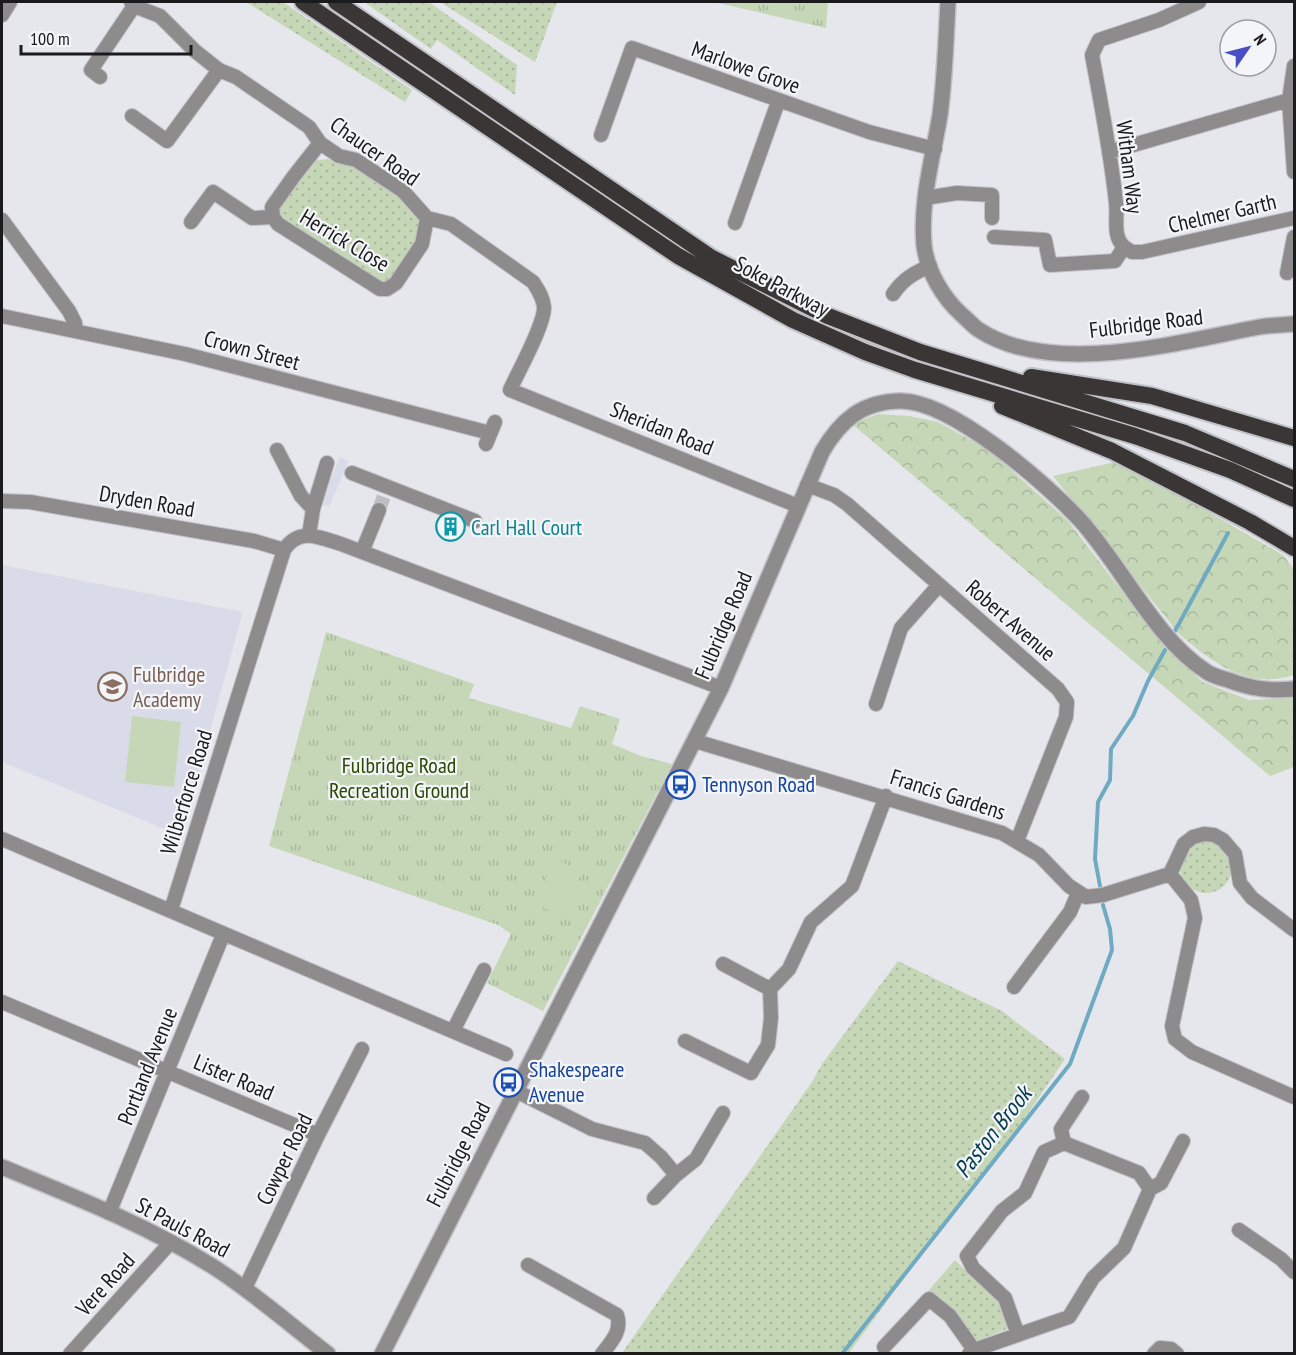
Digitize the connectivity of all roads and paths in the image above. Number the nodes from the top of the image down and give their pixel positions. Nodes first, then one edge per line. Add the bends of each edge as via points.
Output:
1 (303, 2) edge
2 (336, 2) edge
3 (948, 2) edge
4 (1199, 2) edge
5 (132, 4) edge
6 (1294, 66) edge
7 (219, 70) junction
8 (91, 76) dead end
9 (1289, 100) junction
10 (778, 102) junction
11 (132, 116) dead end
12 (601, 135) dead end
13 (320, 143) junction
14 (935, 149) junction
15 (1109, 152) junction
16 (1294, 172) edge
17 (925, 198) junction
18 (273, 217) junction
19 (427, 218) junction
20 (992, 218) dead end
21 (1294, 218) edge
22 (2, 220) edge
23 (191, 222) dead end
24 (735, 224) dead end
25 (994, 237) dead end
26 (1294, 237) edge
27 (1124, 248) junction
28 (930, 266) junction
29 (1287, 273) dead end
30 (893, 294) dead end
31 (2, 316) edge
32 (1294, 324) edge
33 (76, 330) junction
34 (974, 369) junction
35 (915, 370) junction
36 (510, 390) joint
37 (490, 433) dead end
38 (1294, 438) edge
39 (278, 450) dead end
40 (327, 463) dead end
41 (352, 473) dead end
42 (1294, 479) edge
43 (807, 485) junction
44 (1294, 499) edge
45 (2, 501) edge
46 (798, 506) junction
47 (313, 509) junction
48 (379, 510) tunnel mouth
49 (475, 521) dead end
50 (309, 535) junction
51 (1294, 548) edge
52 (284, 550) junction
53 (362, 552) junction
54 (939, 585) junction
55 (721, 688) junction
56 (1294, 688) edge
57 (876, 704) dead end
58 (695, 741) junction
59 (886, 796) junction
60 (2, 839) edge
61 (1017, 841) junction
62 (1170, 874) junction
63 (1078, 893) junction
64 (171, 910) junction
65 (1294, 930) edge
66 (224, 935) junction
67 (723, 964) dead end
68 (484, 970) dead end
69 (1014, 987) dead end
70 (770, 989) junction
71 (2, 1002) edge
72 (453, 1031) junction
73 (686, 1041) dead end
74 (362, 1049) dead end
75 (506, 1054) dead end
76 (168, 1072) junction
77 (516, 1091) junction
78 (1082, 1097) dead end
79 (1294, 1097) edge
80 (723, 1113) dead end
81 (318, 1135) junction
82 (1183, 1142) dead end
83 (1064, 1143) junction
84 (2, 1167) edge
85 (676, 1175) junction
86 (1150, 1189) junction
87 (654, 1198) dead end
88 (109, 1213) junction
89 (1239, 1230) dead end
90 (171, 1242) junction
91 (528, 1265) dead end
92 (1294, 1272) edge
93 (245, 1288) junction
94 (1018, 1335) junction
95 (884, 1347) dead end
96 (310, 1349) edge
97 (972, 1352) edge
98 (70, 1353) edge
99 (328, 1353) edge
100 (382, 1353) edge
101 (602, 1353) edge
102 (1154, 1353) edge
103 (1177, 1353) edge

1 - 35 highway, Soke Parkway via 678,256 793,320
2 - 34 highway, Soke Parkway via 712,258 828,316
3 - 14 street, Fulbridge Road
4 - 15 street, Witham Way via 1099,40 1092,55
5 - 7 street, Chaucer Road via 160,16
5 - 8 street
6 - 9 street
7 - 11 street via 167,141
7 - 13 street, Chaucer Road via 309,127
9 - 15 street
9 - 16 street
10 - 12 street, Marlowe Grove via 632,48
10 - 14 street, Marlowe Grove
10 - 24 street
13 - 18 street, Herrick Close via 272,207
13 - 19 street, Chaucer Road via 339,156 356,160 403,191
14 - 17 street, Fulbridge Road
15 - 27 street, Witham Way via 1117,238
17 - 20 street via 957,193 992,195
17 - 28 street, Fulbridge Road via 924,246
18 - 19 street, Herrick Close via 278,224 380,289 396,283 422,244
18 - 23 street, Herrick Close via 252,218 213,192
19 - 36 street, Chaucer Road via 451,224 533,282 541,294 541,322
21 - 27 street, Chelmer Garth via 1142,252
22 - 33 street via 69,310
25 - 27 street, Witham Way via 1045,240 1050,265 1115,261
26 - 29 street
28 - 30 street via 909,276
28 - 32 street, Fulbridge Road via 951,305 978,330 1002,342 1034,350 1074,354 1128,351
31 - 33 street, Crown Street
33 - 37 street, Crown Street via 185,354
34 - 38 highway via 1152,396
34 - 42 highway, Soke Parkway via 1185,433
35 - 44 highway, Soke Parkway via 1135,436 1230,470
35 - 51 highway via 1112,452
36 - 46 street, Sheridan Road
39 - 47 street via 301,496
40 - 47 street
41 - 49 street via 387,490
43 - 46 street, Fulbridge Road
43 - 54 street, Robert Avenue via 847,504
43 - 56 street, Fulbridge Road via 833,433 854,413 873,405 902,401 943,413 995,445 1080,520 1175,646 1208,673 1253,689
45 - 52 street, Dryden Road via 42,504 254,541
46 - 55 street, Fulbridge Road
47 - 50 street
48 - 53 street
50 - 52 street via 294,538
50 - 53 street
52 - 64 street, Wilberforce Road
53 - 55 street
54 - 57 street via 901,628
54 - 61 street, Robert Avenue via 1058,689 1067,702 1066,717
55 - 58 street, Fulbridge Road
58 - 59 street, Francis Gardens
58 - 77 street, Fulbridge Road
59 - 61 street, Francis Gardens via 1002,832
59 - 70 street via 852,886 811,922 789,969
60 - 64 street
61 - 63 street, Francis Gardens via 1039,855
62 - 63 street via 1103,895 1086,897
62 - 65 street via 1184,844 1193,837 1214,835 1235,854 1240,883 1252,898
62 - 79 street via 1191,900 1194,918 1172,1026 1175,1039 1192,1052
63 - 69 street via 1070,912
64 - 66 street
66 - 72 street
66 - 76 street, Portland Avenue
67 - 70 street
68 - 72 street
70 - 73 street via 768,1045 751,1073
71 - 76 street, Lister Road
72 - 75 street
74 - 81 street, Cowper Road
76 - 81 street, Lister Road
76 - 88 street, Portland Avenue
77 - 85 street via 592,1129 645,1143
77 - 100 street, Fulbridge Road
78 - 83 street via 1061,1129
80 - 85 street via 696,1159
81 - 93 street, Cowper Road
82 - 86 street via 1161,1183
83 - 86 street via 1139,1173
83 - 94 street via 1044,1152 1025,1193 1002,1210 967,1256 973,1268 1005,1298
84 - 88 street, St Pauls Road
85 - 87 street
86 - 94 street via 1124,1248 1093,1278 1069,1317
88 - 90 street, St Pauls Road
89 - 92 street
90 - 93 street, St Pauls Road
90 - 98 street, Vere Road
91 - 101 street via 617,1314 618,1333
93 - 96 street, St Pauls Road
94 - 97 street
95 - 97 street via 928,1299 950,1316
96 - 99 street, St Pauls Road
102 - 103 street via 1160,1348

